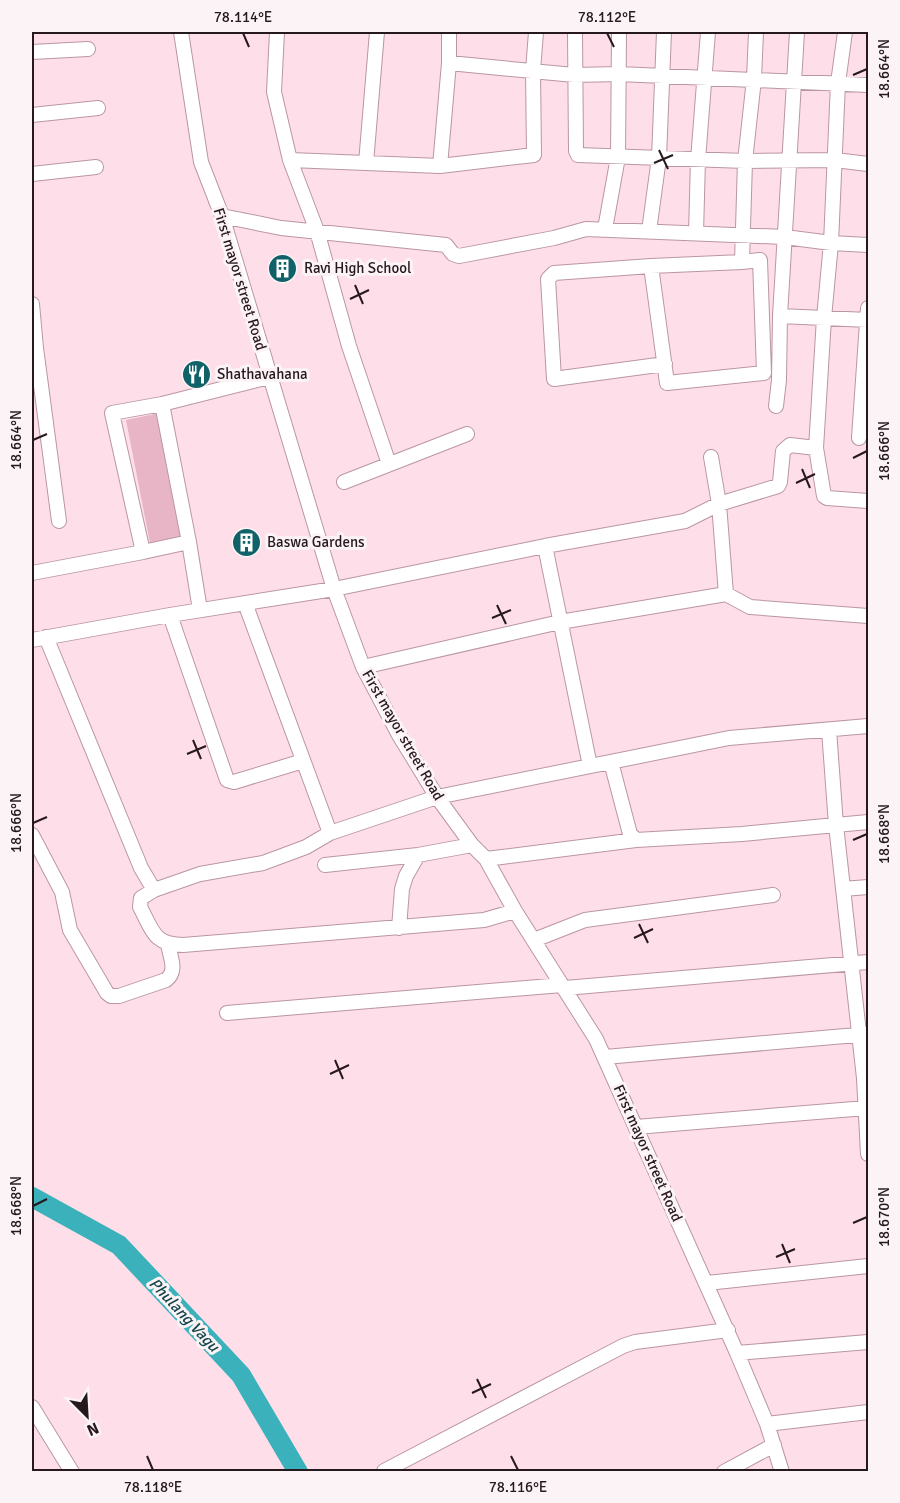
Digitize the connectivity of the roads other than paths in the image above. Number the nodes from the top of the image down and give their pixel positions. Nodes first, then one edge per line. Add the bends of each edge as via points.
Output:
1 (181, 32) edge
2 (277, 32) edge
3 (377, 32) edge
4 (449, 32) edge
5 (536, 32) edge
6 (575, 32) edge
7 (619, 32) edge
8 (664, 32) edge
9 (708, 32) edge
10 (756, 32) edge
11 (797, 32) edge
12 (844, 32) edge
13 (88, 49) dead end
14 (32, 52) edge
15 (449, 63) junction
16 (533, 71) junction
17 (619, 74) junction
18 (574, 75) junction
19 (662, 76) junction
20 (704, 77) junction
21 (754, 79) junction
22 (794, 82) junction
23 (838, 83) junction
24 (868, 85) edge
25 (98, 108) dead end
26 (32, 115) edge
27 (618, 157) junction
28 (658, 158) junction
29 (290, 160) junction
30 (698, 160) junction
31 (790, 160) junction
32 (836, 160) junction
33 (745, 162) junction
34 (366, 164) junction
35 (868, 164) edge
36 (440, 166) junction
37 (96, 167) dead end
38 (32, 174) edge
39 (222, 216) junction
40 (605, 229) junction
41 (317, 231) junction
42 (650, 231) junction
43 (696, 233) junction
44 (743, 235) junction
45 (785, 237) junction
46 (831, 243) junction
47 (868, 245) edge
48 (742, 262) junction
49 (651, 266) junction
50 (32, 303) edge
51 (780, 316) junction
52 (868, 316) edge
53 (824, 318) junction
54 (34, 349) edge
55 (665, 364) junction
56 (270, 377) junction
57 (162, 404) junction
58 (776, 406) dead end
59 (467, 434) dead end
60 (859, 438) dead end
61 (816, 448) junction
62 (711, 457) dead end
63 (389, 464) junction
64 (344, 482) dead end
65 (868, 501) edge
66 (719, 504) junction
67 (59, 521) dead end
68 (189, 542) junction
69 (546, 546) junction
70 (143, 552) junction
71 (32, 573) edge
72 (334, 589) junction
73 (726, 594) junction
74 (245, 603) junction
75 (200, 610) junction
76 (170, 615) junction
77 (868, 616) edge
78 (560, 622) junction
79 (38, 639) edge
80 (363, 667) junction
81 (868, 726) edge
82 (829, 730) junction
83 (303, 761) junction
84 (611, 762) junction
85 (590, 766) junction
86 (437, 797) junction
87 (868, 822) edge
88 (836, 825) junction
89 (330, 834) junction
90 (32, 835) edge
91 (636, 840) junction
92 (472, 845) junction
93 (418, 855) junction
94 (486, 859) junction
95 (325, 865) dead end
96 (868, 887) edge
97 (843, 889) junction
98 (154, 890) junction
99 (773, 895) dead end
100 (515, 911) junction
101 (399, 928) junction
102 (534, 940) junction
103 (168, 944) junction
104 (868, 962) edge
105 (852, 964) junction
106 (563, 986) junction
107 (227, 1013) dead end
108 (864, 1034) edge
109 (604, 1057) junction
110 (866, 1078) edge
111 (866, 1108) junction
112 (636, 1127) junction
113 (868, 1154) edge
114 (868, 1266) edge
115 (707, 1283) junction
116 (728, 1330) junction
117 (868, 1342) edge
118 (737, 1353) junction
119 (32, 1407) edge
120 (868, 1412) edge
121 (767, 1424) junction
122 (774, 1445) junction
123 (71, 1471) edge
124 (384, 1471) edge
125 (724, 1472) edge
126 (782, 1472) edge

1 - 39 street, First mayor street Road via 201,162
2 - 29 street via 274,92
3 - 34 street
4 - 15 street
5 - 16 street
6 - 18 street
7 - 17 street
8 - 19 street
9 - 20 street
10 - 21 street
11 - 22 street
12 - 23 street
13 - 14 street
15 - 16 street
15 - 36 street
16 - 18 street
16 - 36 street via 534,155
17 - 18 street
17 - 19 street
17 - 27 street
18 - 27 street via 576,154
19 - 20 street
19 - 28 street
20 - 21 street
20 - 30 street
21 - 22 street
21 - 33 street
22 - 23 street
22 - 31 street
23 - 24 street
23 - 32 street
25 - 26 street
27 - 28 street
27 - 40 street
28 - 30 street
28 - 42 street
29 - 34 street
29 - 41 street
30 - 33 street
30 - 43 street
31 - 32 street
31 - 33 street
31 - 45 street
32 - 35 street
32 - 46 street
33 - 44 street
34 - 36 street
37 - 38 street
39 - 41 street via 253,224
39 - 56 street, First mayor street Road
40 - 41 street via 586,229 459,256 446,245
40 - 42 street
41 - 63 street via 349,346
42 - 43 street
43 - 44 street
44 - 45 street
44 - 48 street
45 - 46 street
45 - 51 street
46 - 47 street
46 - 53 street
48 - 49 street
48 - 55 street via 760,260 764,373 667,383
49 - 55 street
49 - 55 street via 554,273 548,279 554,379
50 - 54 street
51 - 53 street
51 - 58 street
52 - 53 street
52 - 60 street
53 - 61 street
54 - 67 street
56 - 57 street
56 - 72 street, First mayor street Road
57 - 68 street
57 - 70 street via 112,413
59 - 63 street
61 - 65 street via 824,496
61 - 66 street via 790,445 783,451 778,486
62 - 66 street
63 - 64 street
66 - 69 street via 685,521
66 - 73 street
68 - 70 street
68 - 75 street
69 - 72 street
69 - 78 street
70 - 71 street
72 - 74 street
72 - 80 street, First mayor street Road
73 - 77 street via 750,607
73 - 78 street
74 - 75 street
74 - 83 street
75 - 76 street
76 - 79 street
76 - 83 street via 227,780 234,782
78 - 80 street
78 - 85 street
79 - 98 street
80 - 86 street, First mayor street Road
81 - 82 street
82 - 84 street via 729,738
82 - 88 street
83 - 89 street
84 - 85 street
84 - 91 street via 630,834
85 - 86 street
86 - 89 street
86 - 92 street, First mayor street Road
87 - 88 street
88 - 91 street
88 - 97 street
89 - 98 street via 263,863 200,874
90 - 103 street via 62,892 70,930 111,996 171,976
91 - 94 street
92 - 93 street
92 - 94 street, First mayor street Road
93 - 95 street
93 - 101 street via 402,890
94 - 100 street, First mayor street Road
96 - 97 street
97 - 105 street
98 - 103 street via 141,898 140,907 154,934
99 - 102 street via 585,920
100 - 101 street via 484,920
100 - 102 street, First mayor street Road
101 - 103 street
102 - 106 street, First mayor street Road
104 - 105 street
105 - 106 street
105 - 108 street
106 - 107 street
106 - 109 street, First mayor street Road
108 - 109 street
108 - 110 street
109 - 112 street, First mayor street Road
110 - 111 street
111 - 112 street
111 - 113 street
112 - 115 street, First mayor street Road
114 - 115 street
115 - 116 street, First mayor street Road
116 - 118 street, First mayor street Road
116 - 124 street via 623,1346
117 - 118 street
118 - 121 street, First mayor street Road
119 - 123 street
120 - 121 street
121 - 122 street, First mayor street Road
122 - 125 street
122 - 126 street, First mayor street Road

